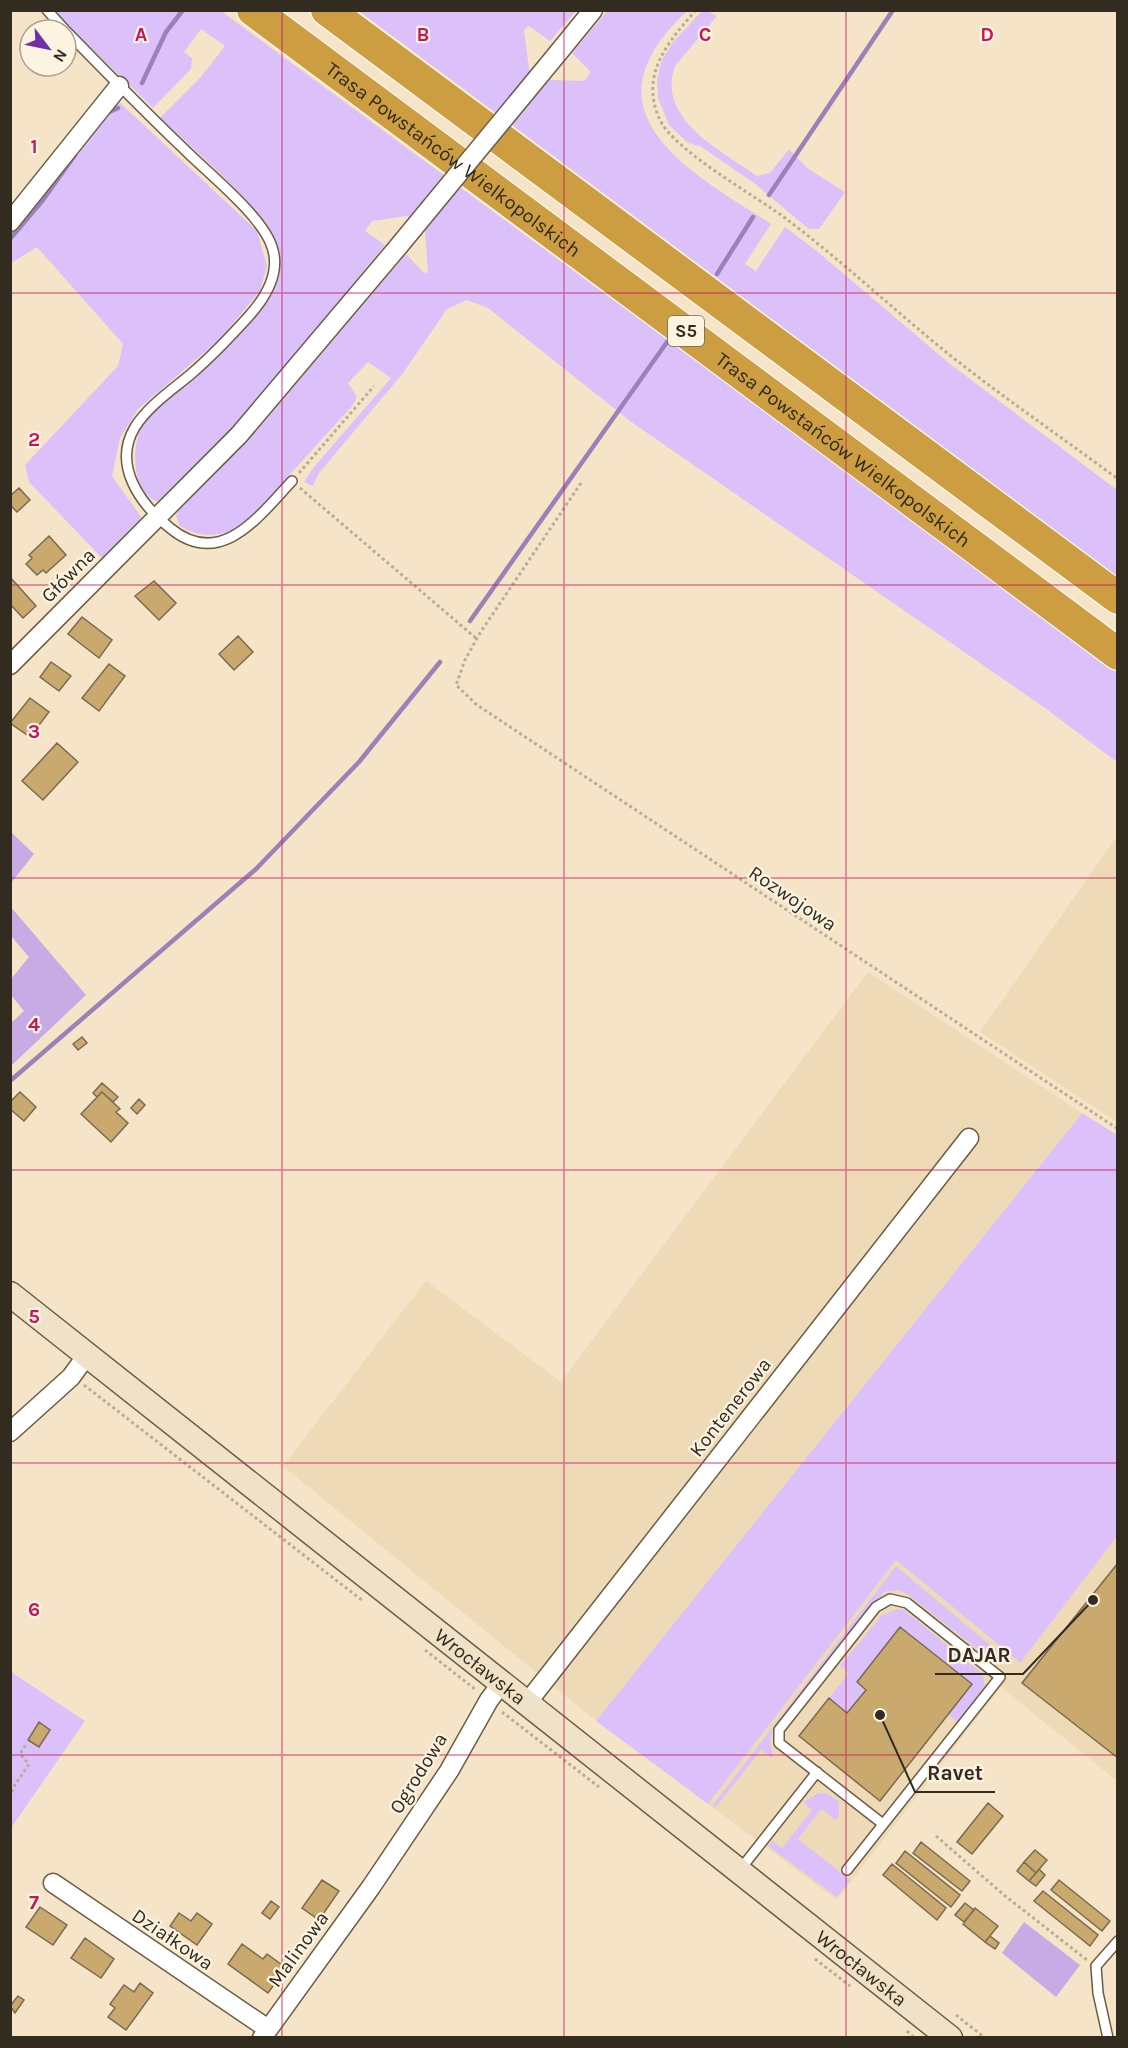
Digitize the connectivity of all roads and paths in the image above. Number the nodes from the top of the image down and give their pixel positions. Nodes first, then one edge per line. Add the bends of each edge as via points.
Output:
1 (253, 10) edge
2 (327, 10) edge
3 (593, 10) edge
4 (696, 10) edge
5 (78, 43) edge
6 (119, 86) junction
7 (10, 222) edge
8 (374, 386) dead end
9 (1118, 479) edge
10 (292, 481) junction
11 (581, 483) dead end
12 (158, 519) junction
13 (1118, 598) edge
14 (477, 639) junction
15 (1118, 654) edge
16 (10, 665) edge
17 (1118, 1129) edge
18 (969, 1138) dead end
19 (10, 1294) edge
20 (87, 1355) junction
21 (71, 1377) junction
22 (10, 1432) edge
23 (370, 1606) dead end
24 (418, 1644) dead end
25 (495, 1692) junction
26 (527, 1704) junction
27 (27, 1743) dead end
28 (817, 1772) junction
29 (606, 1793) dead end
30 (10, 1798) edge
31 (883, 1824) junction
32 (936, 1836) dead end
33 (847, 1870) dead end
34 (739, 1871) junction
35 (53, 1883) dead end
36 (371, 1887) joint
37 (1118, 1941) edge
38 (812, 1956) dead end
39 (1096, 1966) junction
40 (853, 1988) dead end
41 (953, 2026) edge
42 (905, 2029) dead end
43 (265, 2033) edge
44 (914, 2037) edge
45 (985, 2037) edge
46 (1108, 2037) edge

1 - 15 highway, Trasa Powstańców Wielkopolskich / S5
2 - 13 highway, S5
3 - 12 street, Główna, bridge via 239,435
4 - 9 path via 668,42 656,64 651,93 671,139 787,219 947,353
5 - 6 lane
6 - 7 street
6 - 12 lane via 257,222 273,248 275,267 260,304 222,347 146,412 134,427 126,456 129,477
8 - 10 path
10 - 12 lane via 250,526 226,542 199,542 179,536
10 - 14 path
11 - 14 path
12 - 16 street, Główna
14 - 17 path, Rozwojowa via 456,685 477,705
18 - 26 street, Kontenerowa
19 - 20 main road, Wrocławska
20 - 21 street
20 - 25 main road, Wrocławska
21 - 22 street
21 - 23 path via 90,1387
24 - 25 path
25 - 26 main road, Wrocławska
25 - 29 path
25 - 36 street, Ogrodowa via 449,1771
26 - 34 main road, Wrocławska
27 - 30 path via 20,1754 29,1764
28 - 31 lane
28 - 31 lane via 779,1743 779,1730 876,1607 890,1599 907,1603 1000,1677
28 - 34 lane
31 - 33 lane
32 - 39 path
34 - 41 main road, Wrocławska
35 - 43 street, Działkowa
36 - 43 street, Malinowa
37 - 39 lane
38 - 40 path
39 - 46 lane
41 - 45 path
42 - 44 path

